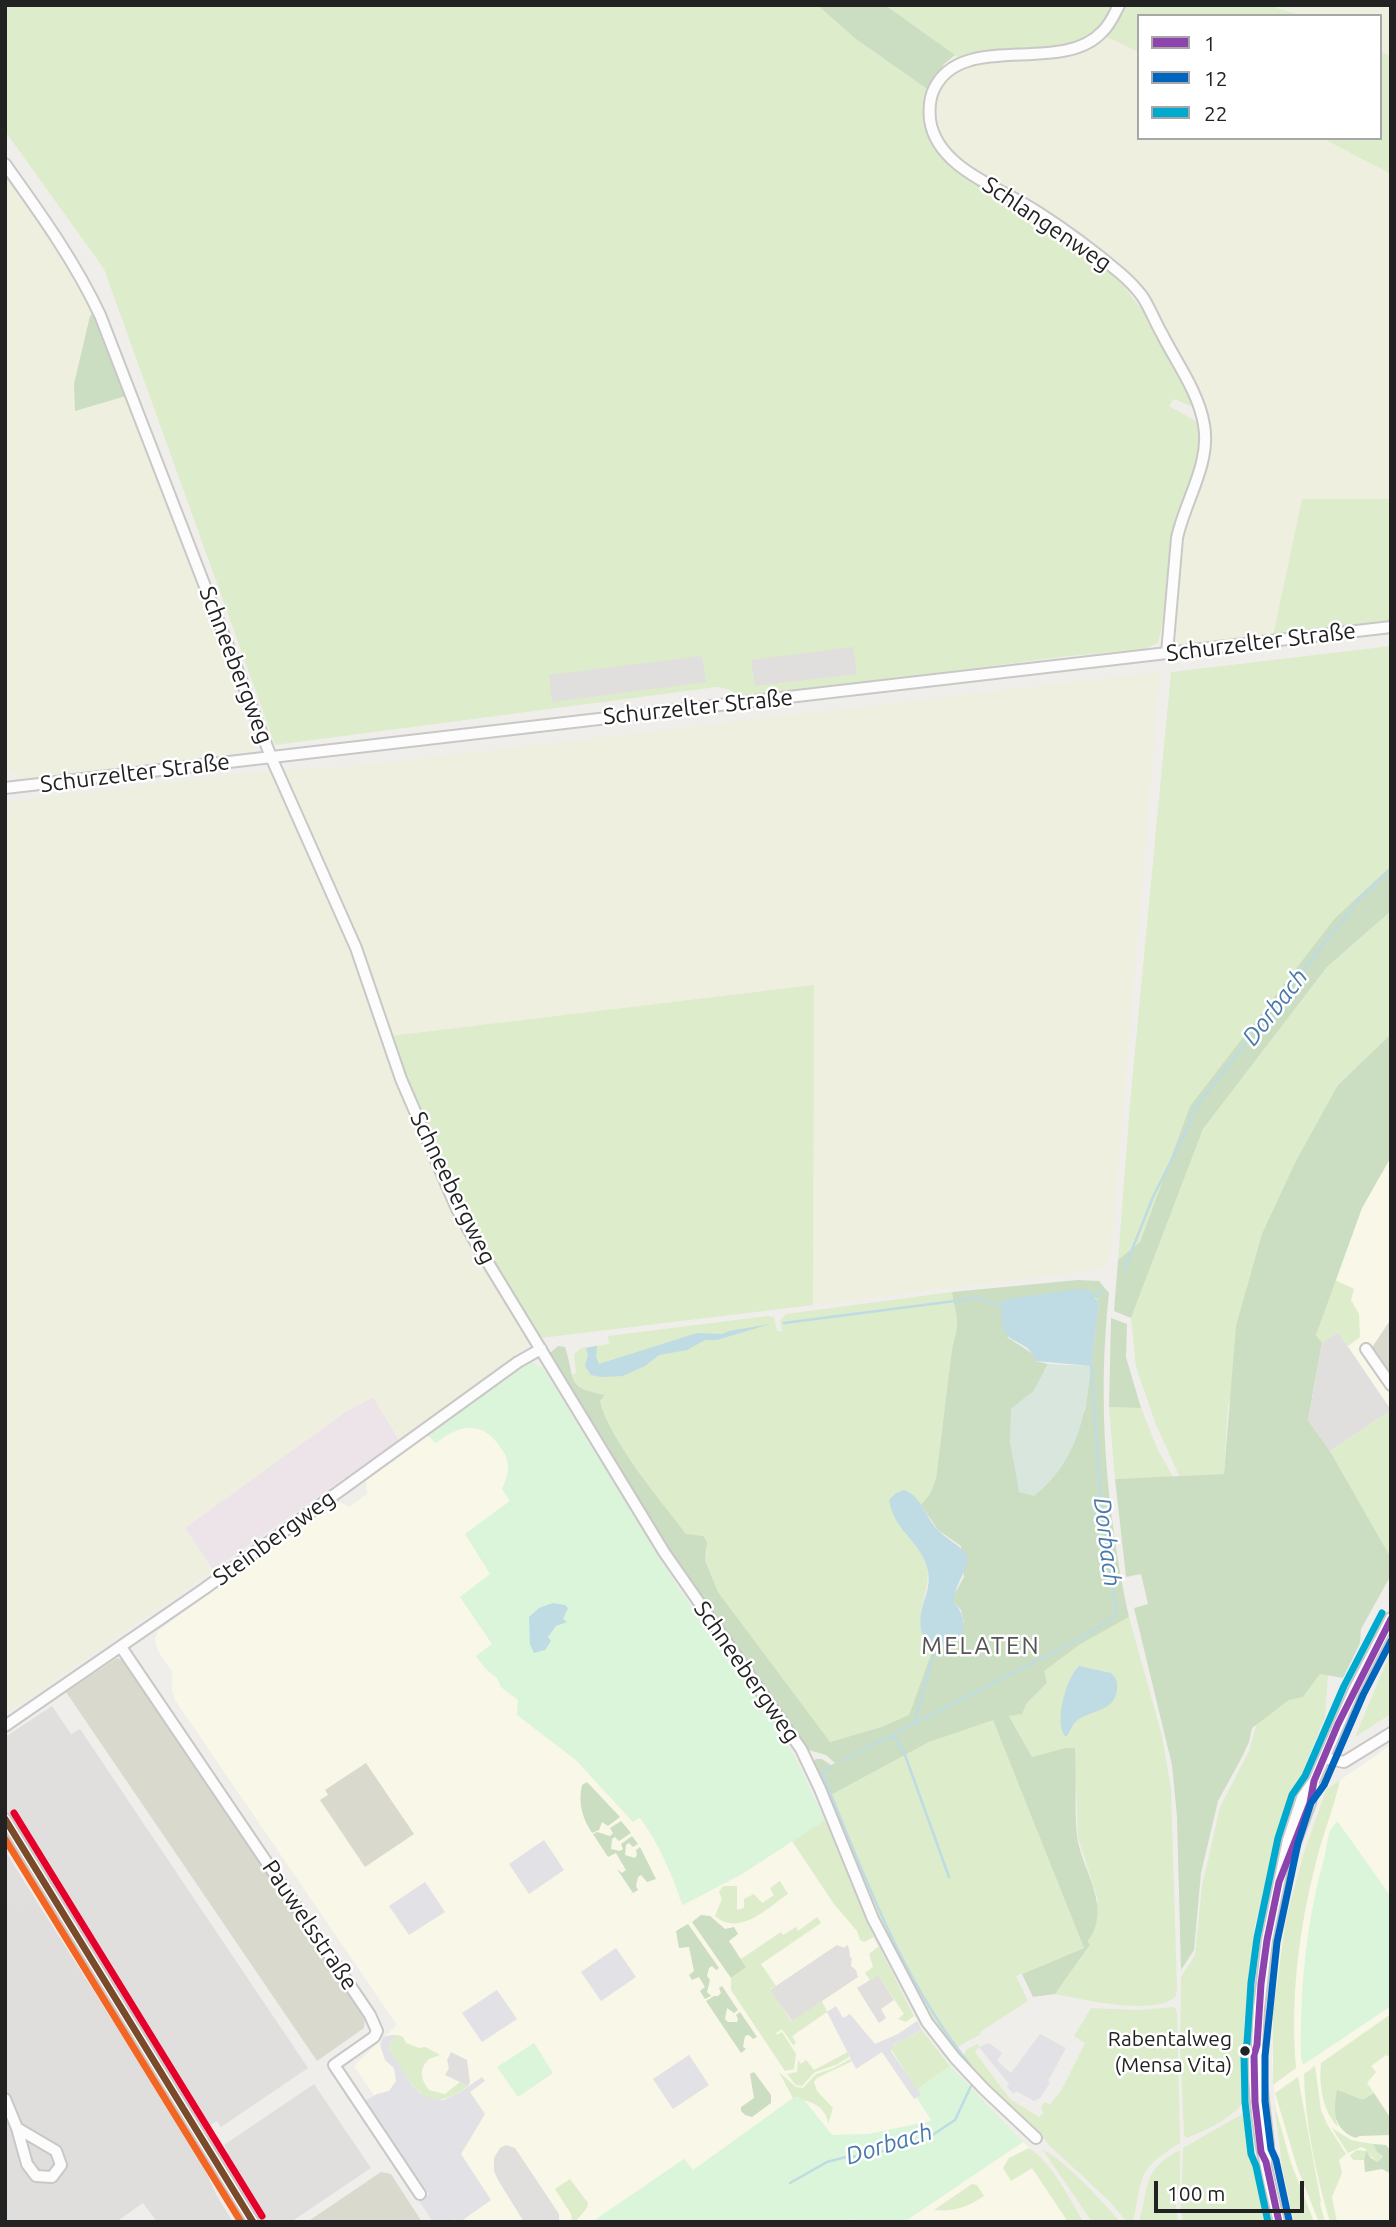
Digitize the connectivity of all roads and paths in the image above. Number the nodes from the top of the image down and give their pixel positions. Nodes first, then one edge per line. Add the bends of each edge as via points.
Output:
1 (1119, 5) edge
2 (5, 164) edge
3 (1391, 627) edge
4 (1167, 653) junction
5 (271, 757) junction
6 (5, 788) edge
7 (541, 1349) junction
8 (1366, 1349) dead end
9 (1391, 1385) edge
10 (1391, 1619) edge
11 (121, 1647) junction
12 (5, 1726) edge
13 (1391, 1733) edge
14 (1324, 1758) junction
15 (5, 1819) edge
16 (5, 2099) edge
17 (18, 2128) junction
18 (1036, 2138) dead end
19 (420, 2194) dead end
20 (253, 2222) edge
21 (1279, 2222) edge

1 - 4 street, Schlangenweg via 1104,31 1085,44 958,63 943,74 929,108 937,144 948,156 1039,213 1121,274 1142,297 1200,412 1205,445 1177,538
2 - 5 street, Schneebergweg via 65,248 100,315
3 - 4 street, Schurzelter Straße
4 - 5 street, Schurzelter Straße
5 - 6 street, Schurzelter Straße
5 - 7 street, Schneebergweg via 356,948 401,1079 457,1209
7 - 11 street, Steinbergweg
7 - 18 street, Schneebergweg via 664,1552 805,1757 873,1919 927,2022 984,2089
8 - 9 street
10 - 14 street
11 - 12 street, Steinbergweg
11 - 19 street, Pauwelsstraße via 370,2015 377,2031 374,2037 334,2065
13 - 14 street via 1344,1762
14 - 21 street via 1279,1882 1254,2054 1261,2152
15 - 20 street
16 - 17 street
17 - 17 street via 27,2164 36,2176 52,2177 61,2165 56,2151

